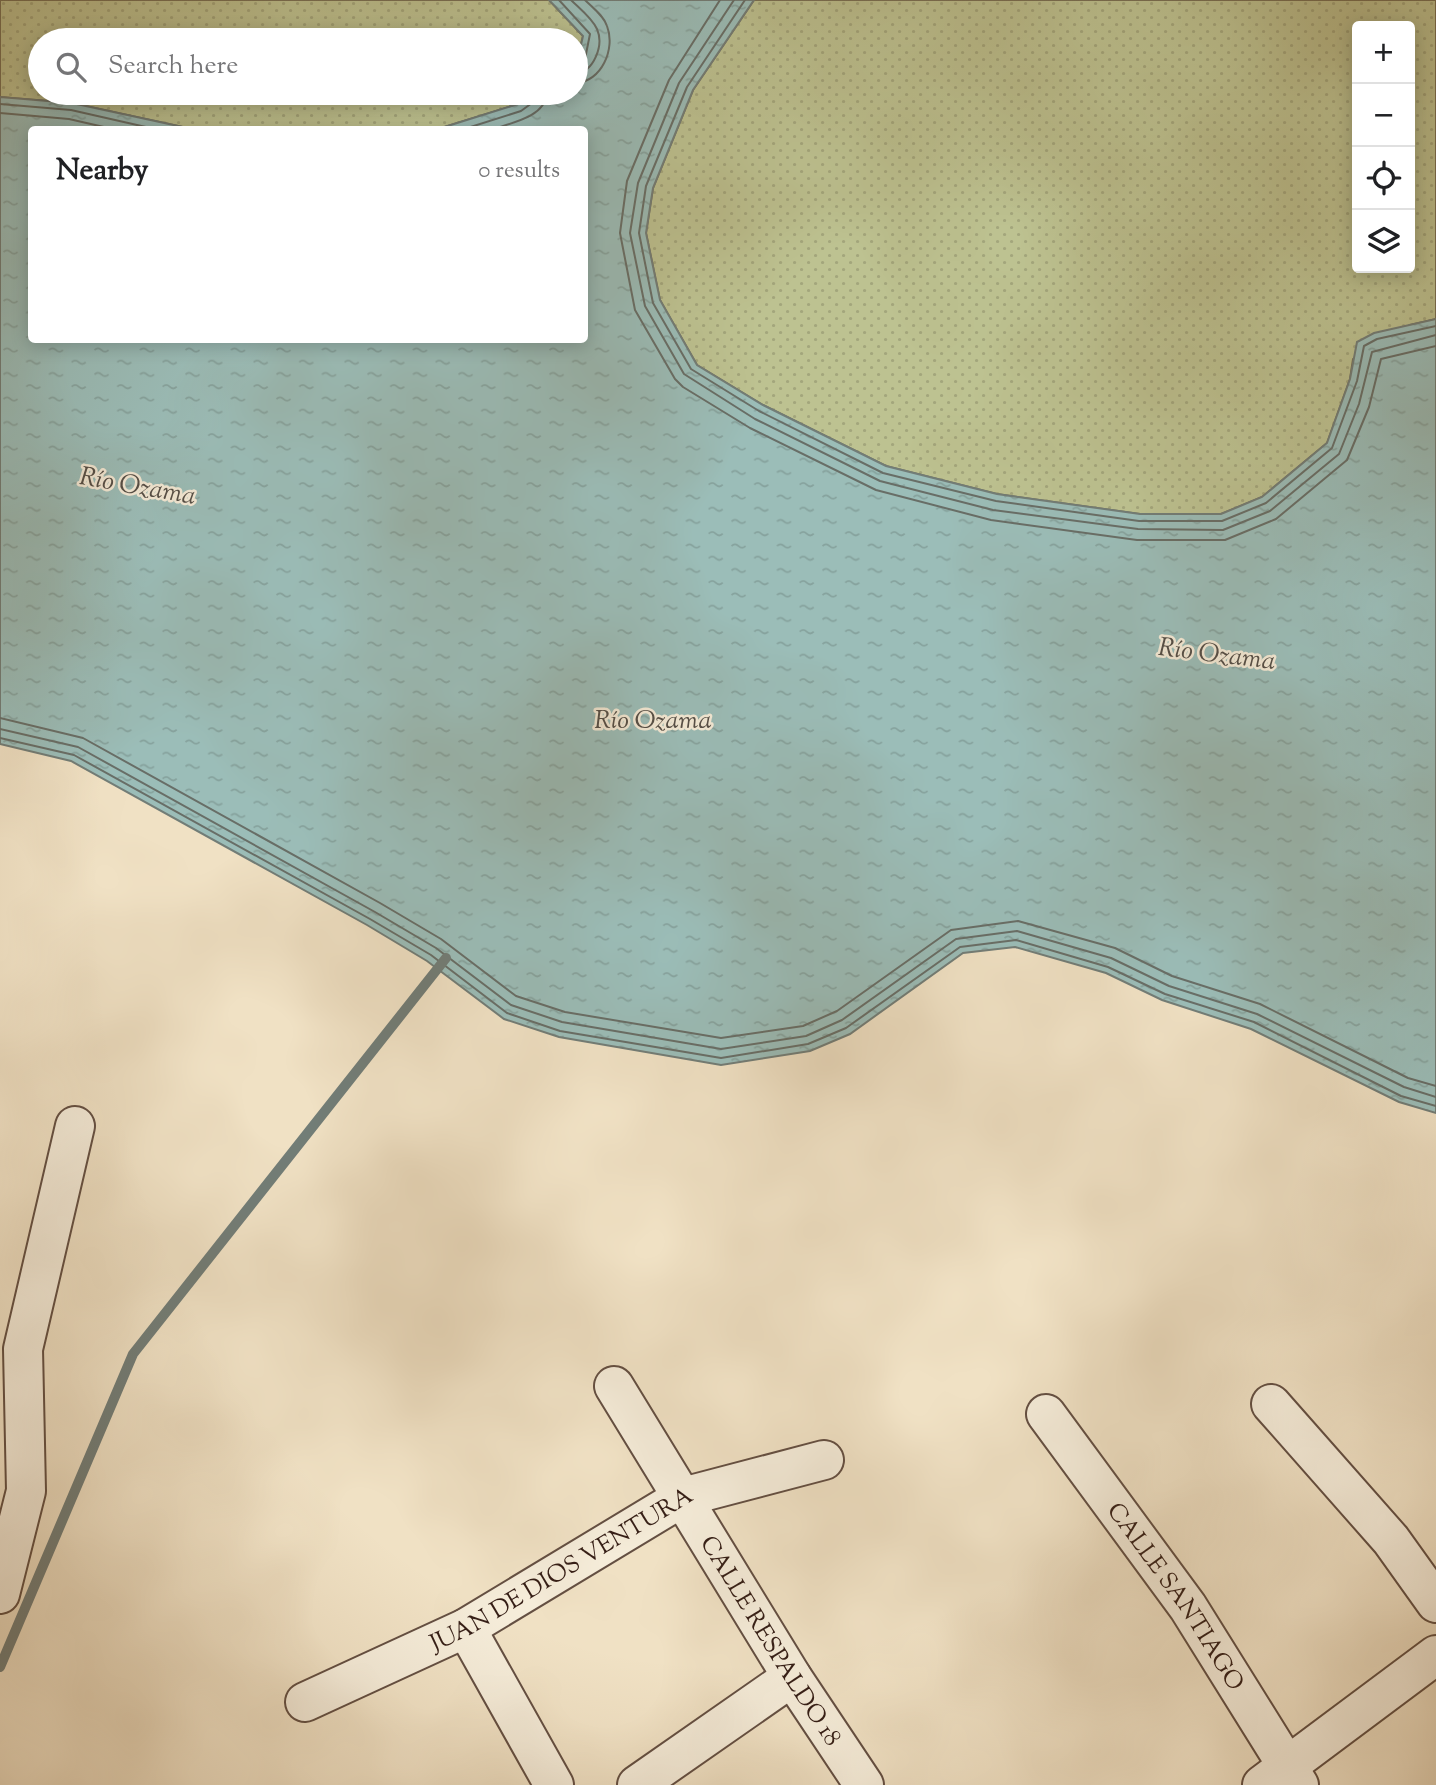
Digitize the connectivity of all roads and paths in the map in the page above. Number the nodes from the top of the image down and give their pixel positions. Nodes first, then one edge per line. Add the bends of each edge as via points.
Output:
1 (75, 1126) dead end
2 (12, 1346) edge
3 (614, 1386) dead end
4 (1271, 1404) dead end
5 (1046, 1414) dead end
6 (824, 1460) dead end
7 (683, 1497) junction
8 (0, 1594) edge
9 (1436, 1603) edge
10 (466, 1628) junction
11 (1436, 1654) edge
12 (792, 1677) junction
13 (305, 1702) dead end
14 (1284, 1779) edge
15 (554, 1785) edge
16 (637, 1785) edge
17 (864, 1785) edge

1 - 2 street
2 - 8 street via 26,1491
3 - 7 street, CALLE RESPALDO 18
4 - 9 street via 1391,1539
5 - 14 street, CALLE SANTIAGO via 1188,1607
6 - 7 street, JUAN DE DIOS VENTURA
7 - 10 street, JUAN DE DIOS VENTURA
7 - 12 street, CALLE RESPALDO 18
10 - 13 street, JUAN DE DIOS VENTURA
10 - 15 street
11 - 14 street
12 - 16 street
12 - 17 street, CALLE RESPALDO 18

